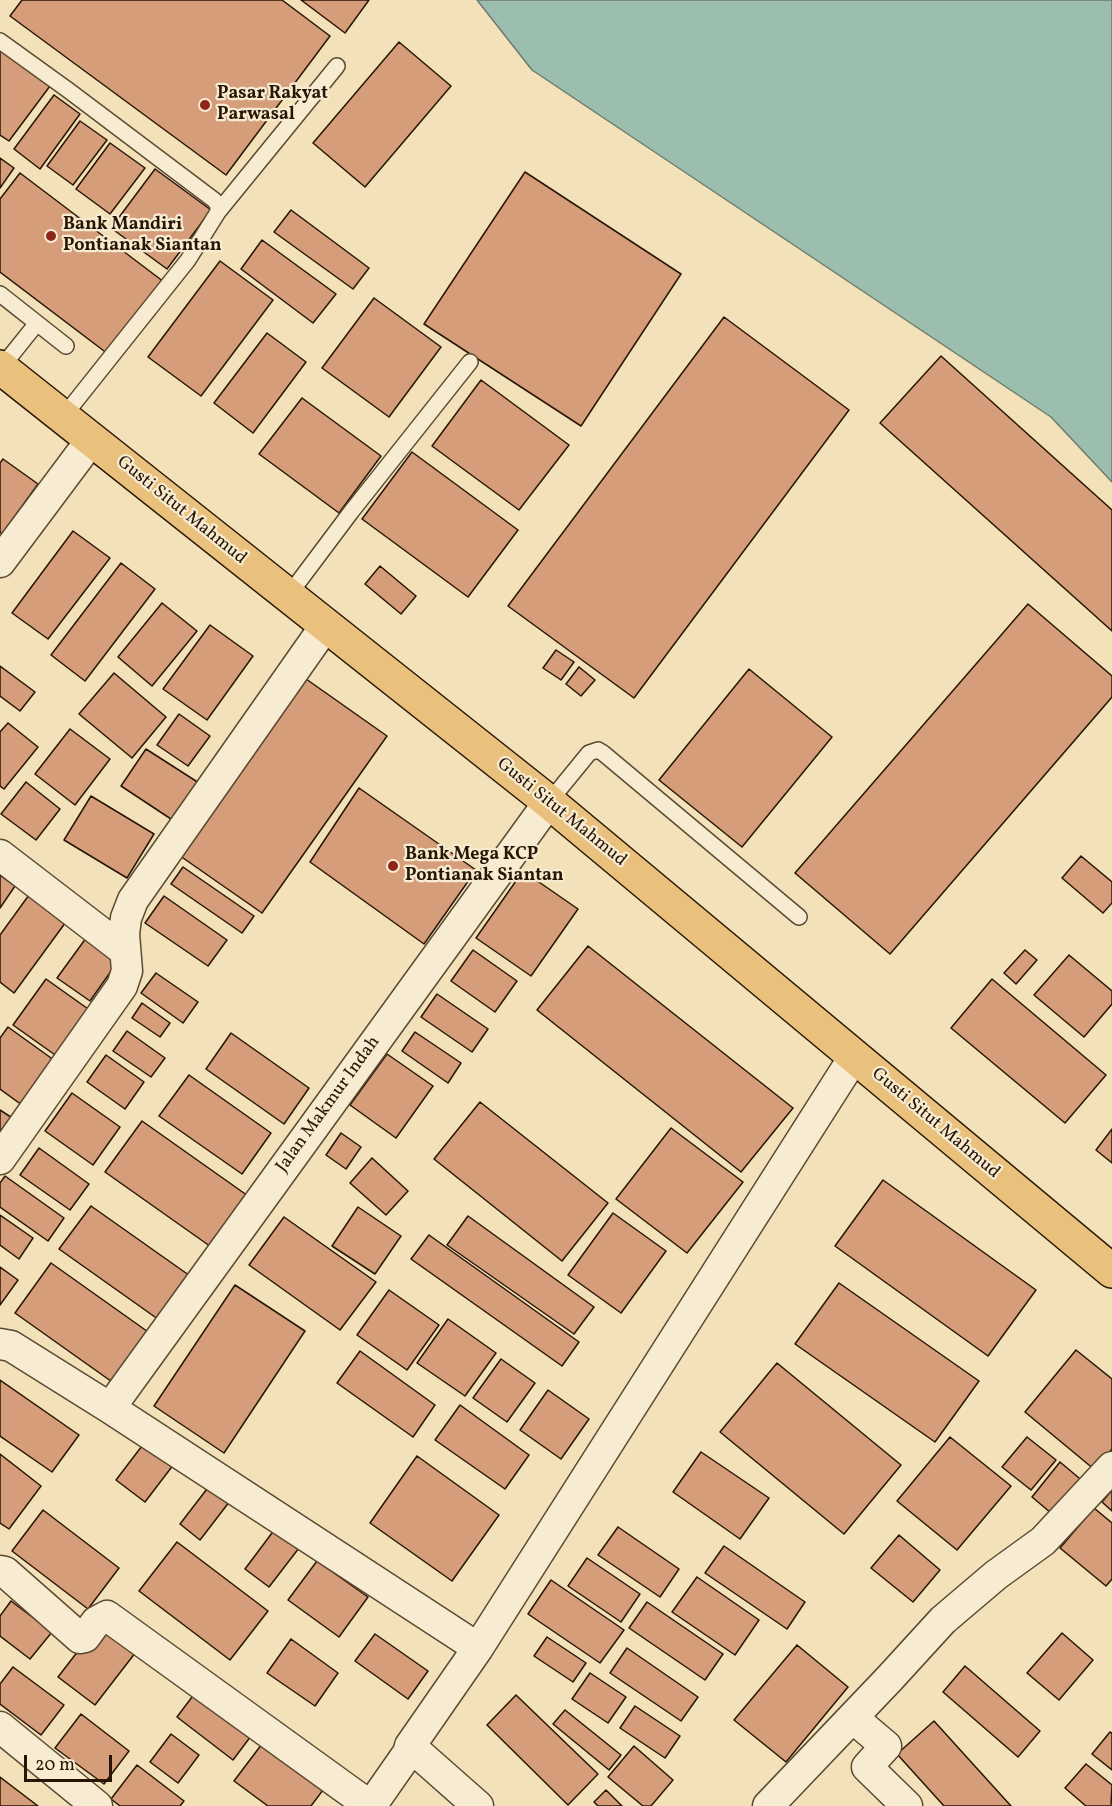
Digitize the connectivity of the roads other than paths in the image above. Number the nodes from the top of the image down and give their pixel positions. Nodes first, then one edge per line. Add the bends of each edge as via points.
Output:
1 (0, 41) edge
2 (337, 66) dead end
3 (218, 212) junction
4 (0, 294) edge
5 (37, 323) junction
6 (66, 346) dead end
7 (470, 362) dead end
8 (1, 368) edge
9 (63, 417) junction
10 (92, 439) junction
11 (0, 562) edge
12 (288, 596) junction
13 (326, 625) junction
14 (549, 802) junction
15 (0, 855) edge
16 (799, 917) dead end
17 (125, 951) junction
18 (859, 1061) junction
19 (0, 1159) edge
20 (1109, 1264) edge
21 (0, 1344) edge
22 (110, 1408) junction
23 (1112, 1467) edge
24 (0, 1571) edge
25 (478, 1648) junction
26 (853, 1718) junction
27 (0, 1727) edge
28 (410, 1746) junction
29 (97, 1806) edge
30 (370, 1806) edge
31 (478, 1806) edge
32 (768, 1806) edge
33 (907, 1806) edge

1 - 3 lane via 214,200
2 - 3 lane
3 - 9 lane via 188,260
4 - 5 lane
5 - 6 lane
5 - 8 lane
7 - 12 lane
8 - 9 highway, Gusti Situt Mahmud
9 - 10 highway, Gusti Situt Mahmud
10 - 11 street
10 - 12 highway, Gusti Situt Mahmud
12 - 13 highway, Gusti Situt Mahmud
13 - 14 highway, Gusti Situt Mahmud
13 - 17 street via 133,900 126,918
14 - 16 lane via 589,753 598,750
14 - 18 highway, Gusti Situt Mahmud
14 - 22 street, Jalan Makmur Indah
15 - 17 street
17 - 19 street via 127,971 122,986
18 - 20 highway, Gusti Situt Mahmud
18 - 25 street
21 - 22 street via 11,1346
22 - 25 street
23 - 26 street via 1043,1541 943,1620
24 - 30 street via 80,1638 107,1616
25 - 28 street
26 - 32 street
26 - 33 street via 886,1746 867,1767
27 - 29 street
28 - 30 street
28 - 31 street

